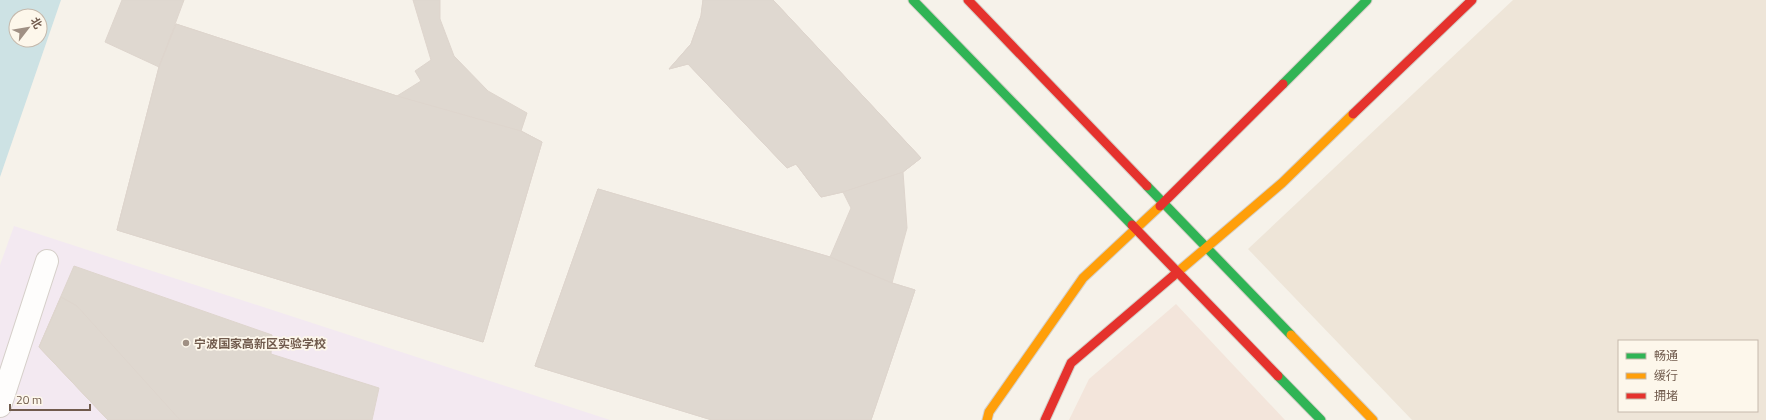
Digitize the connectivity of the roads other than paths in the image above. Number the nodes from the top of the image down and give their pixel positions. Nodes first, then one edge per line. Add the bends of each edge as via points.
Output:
1 (913, 0) edge
2 (968, 0) edge
3 (1367, 0) edge
4 (1472, 0) edge
5 (1164, 203) junction
6 (1135, 229) junction
7 (1207, 248) junction
8 (47, 261) dead end
9 (1178, 273) junction
10 (0, 406) edge
11 (987, 420) edge
12 (1045, 420) edge
13 (1321, 420) edge
14 (1373, 420) edge

1 - 6 main road
2 - 5 main road
3 - 5 main road
4 - 7 main road via 1282,183
5 - 6 main road
5 - 7 main road
6 - 9 main road
6 - 11 main road via 1084,278 990,412
7 - 9 main road
7 - 14 main road
8 - 10 street
9 - 12 main road via 1071,363
9 - 13 main road

